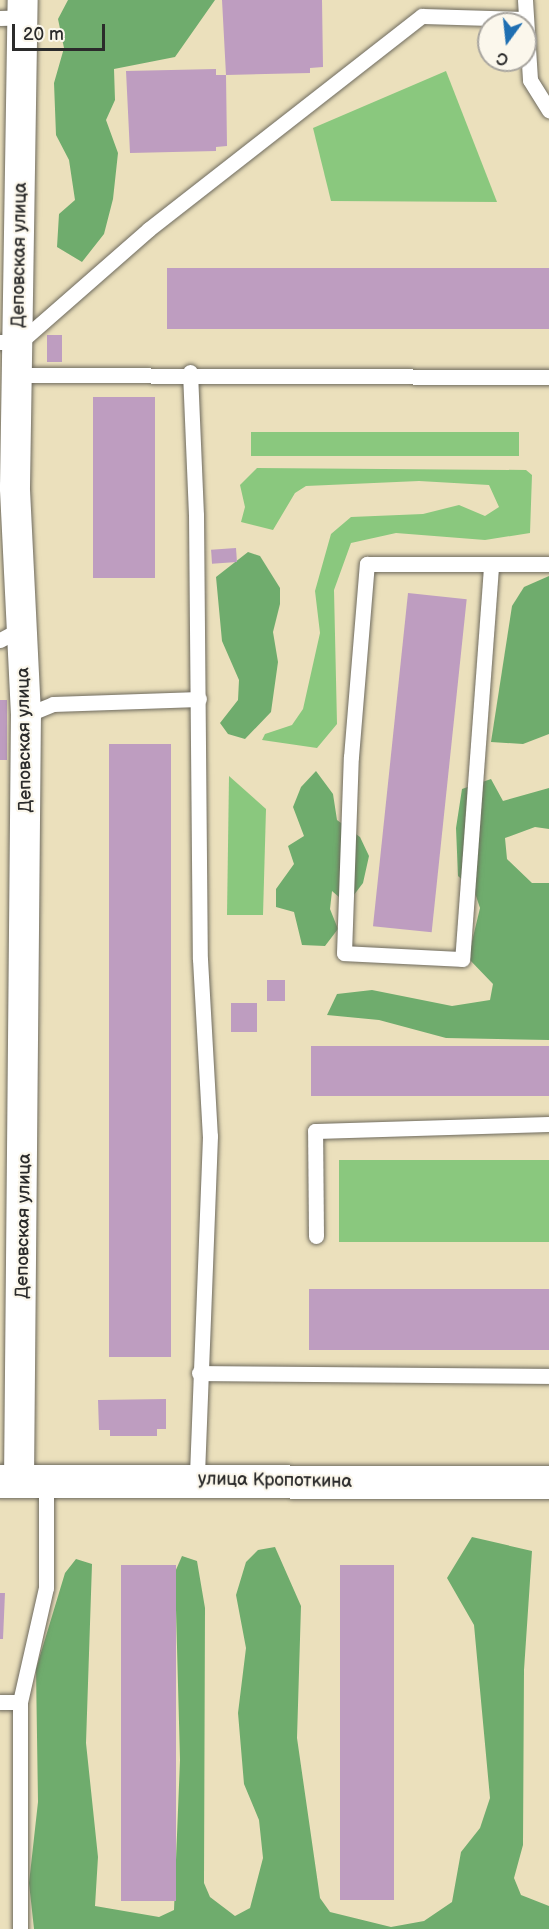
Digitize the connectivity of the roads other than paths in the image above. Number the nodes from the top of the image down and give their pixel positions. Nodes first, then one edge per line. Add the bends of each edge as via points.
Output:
1 (15, 11) edge
2 (477, 18) edge
3 (529, 72) edge
4 (549, 110) edge
5 (10, 342) edge
6 (190, 372) junction
7 (19, 375) junction
8 (549, 377) edge
9 (9, 558) edge
10 (549, 564) edge
11 (492, 567) junction
12 (12, 634) edge
13 (199, 699) junction
14 (26, 715) junction
15 (549, 1124) edge
16 (316, 1236) dead end
17 (199, 1373) junction
18 (549, 1376) edge
19 (22, 1481) edge
20 (197, 1481) junction
21 (549, 1482) edge
22 (0, 1702) edge
23 (20, 1702) junction
24 (20, 1929) edge

1 - 5 street, Деповская улица
2 - 5 lane via 422,16
3 - 4 lane via 530,80
5 - 7 street, Деповская улица
6 - 7 lane
6 - 8 lane
6 - 13 lane
7 - 9 street, Деповская улица
9 - 12 street, Деповская улица
10 - 11 lane
11 - 11 lane via 367,564 350,769 344,953 462,960
12 - 14 street, Деповская улица
13 - 14 lane via 53,704
13 - 17 lane via 200,959 210,1136
14 - 19 street, Деповская улица
15 - 16 lane via 315,1131
17 - 18 lane
17 - 20 lane
19 - 20 main road, улица Кропоткина
19 - 23 lane via 46,1588
20 - 21 main road, улица Кропоткина
22 - 23 lane
23 - 24 lane

